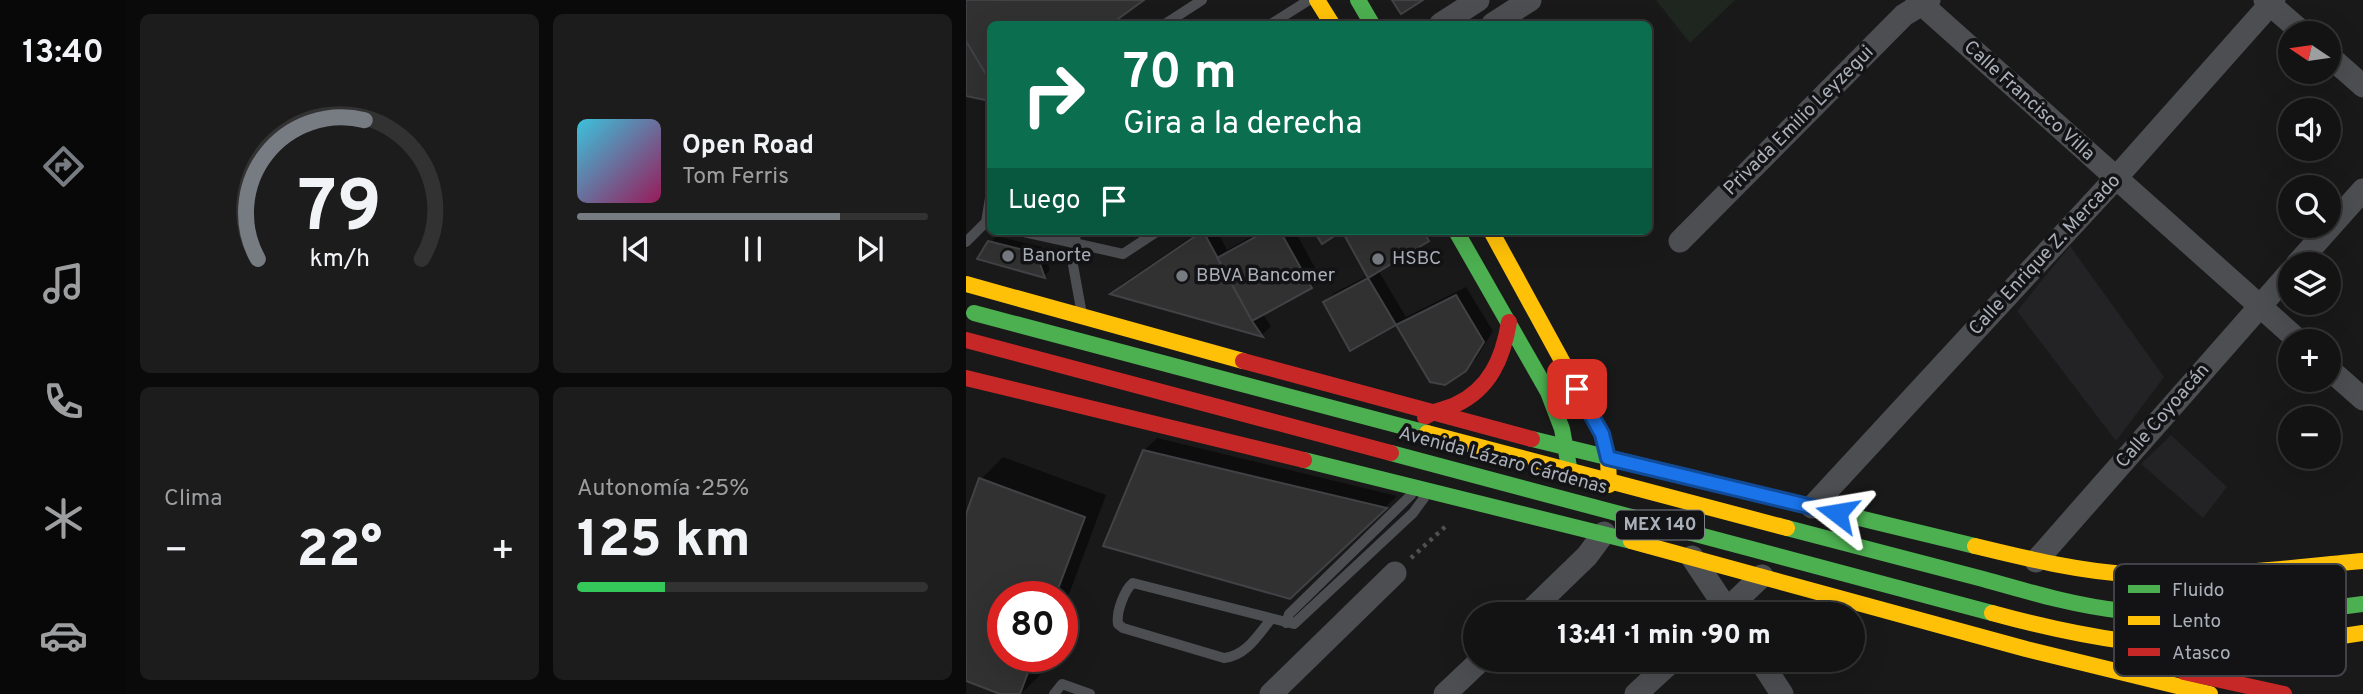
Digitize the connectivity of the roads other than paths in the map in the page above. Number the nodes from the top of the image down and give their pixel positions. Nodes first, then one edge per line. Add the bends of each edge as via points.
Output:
1 (1202, 0) edge
2 (1309, 0) edge
3 (1317, 0) edge
4 (1358, 0) edge
5 (1478, 0) edge
6 (1530, 0) edge
7 (1922, 1) edge
8 (2270, 1) edge
9 (1170, 21) edge
10 (1275, 21) edge
11 (1330, 21) edge
12 (1370, 21) edge
13 (1446, 21) edge
14 (1498, 21) edge
15 (2291, 21) edge
16 (2342, 67) edge
17 (2363, 86) edge
18 (2115, 179) junction
19 (2363, 190) edge
20 (987, 224) edge
21 (1037, 235) edge
22 (1076, 235) edge
23 (1152, 235) edge
24 (1458, 235) edge
25 (1493, 235) edge
26 (1680, 241) dead end
27 (966, 242) edge
28 (1074, 243) junction
29 (2308, 252) edge
30 (966, 284) edge
31 (2278, 286) edge
32 (2260, 306) junction
33 (970, 312) edge
34 (1082, 316) junction
35 (1509, 322) junction
36 (2286, 329) edge
37 (966, 340) edge
38 (966, 378) edge
39 (2341, 380) edge
40 (2363, 399) edge
41 (1390, 402) junction
42 (1431, 412) junction
43 (1568, 448) junction
44 (1608, 458) junction
45 (1367, 474) junction
46 (1419, 487) junction
47 (1812, 507) junction
48 (1567, 525) junction
49 (1604, 533) junction
50 (1692, 557) junction
51 (2036, 561) junction
52 (2363, 561) edge
53 (2330, 564) edge
54 (2114, 572) edge
55 (1395, 573) road end
56 (1762, 576) junction
57 (1539, 602) edge
58 (1719, 602) edge
59 (1737, 602) edge
60 (2114, 610) edge
61 (1271, 619) junction
62 (2114, 640) edge
63 (2026, 649) junction
64 (2114, 658) edge
65 (2114, 671) edge
66 (1468, 672) edge
67 (1660, 672) edge
68 (1768, 672) edge
69 (2136, 676) edge
70 (2202, 676) edge
71 (1054, 694) edge
72 (1090, 694) edge
73 (1271, 694) edge
74 (1446, 694) edge
75 (1636, 694) edge
76 (1782, 694) edge
77 (2210, 694) edge
78 (2284, 694) edge

1 - 9 lane
2 - 10 lane
3 - 11 main road
4 - 12 main road
5 - 13 street
6 - 14 street
7 - 18 street, Calle Francisco Villa
7 - 26 street, Privada Emilio Leyzegui
8 - 15 street
8 - 18 street, Calle Enrique Z. Mercado
16 - 17 street
18 - 32 street, Calle Francisco Villa
18 - 47 street, Calle Enrique Z. Mercado
19 - 29 street
20 - 27 lane
21 - 28 lane
22 - 28 lane
23 - 28 lane via 1123,254
24 - 35 main road
25 - 44 main road via 1602,434
28 - 34 lane
30 - 34 main road, MEX 140
31 - 32 street, Calle Coyoacán
32 - 36 street, Calle Francisco Villa
32 - 51 street, Calle Coyoacán
33 - 60 main road, Avenida Lázaro Cárdenas / MEX 140, bridge via 2023,590
34 - 41 main road, MEX 140
35 - 42 main road via 1506,348 1495,372 1478,391 1456,405
35 - 43 main road via 1539,372
37 - 62 main road, Avenida Lázaro Cárdenas / MEX 140, bridge via 2017,620
38 - 45 main road, MEX 140
39 - 40 street
41 - 42 main road, MEX 140
41 - 45 main road via 1399,422 1397,444 1386,463
42 - 43 main road, MEX 140
42 - 46 main road via 1415,425 1404,443 1402,465
43 - 44 main road, MEX 140
43 - 48 main road via 1572,486
44 - 47 main road, MEX 140
44 - 49 main road via 1610,499
45 - 46 main road, MEX 140
46 - 48 main road, MEX 140
46 - 61 lane via 1289,614 1286,623
47 - 51 main road, MEX 140
48 - 49 main road, MEX 140
49 - 50 main road, MEX 140
49 - 57 street
50 - 56 main road, MEX 140
50 - 58 street
51 - 54 main road, MEX 140
52 - 53 main road, MEX 140
55 - 73 street
56 - 59 street
56 - 63 main road, MEX 140
61 - 61 lane via 1133,583 1116,619 1123,628 1224,657 1243,652
63 - 64 main road
63 - 65 main road, MEX 140
66 - 74 street
67 - 75 street
68 - 76 street
69 - 77 main road, MEX 140
70 - 78 main road
71 - 72 lane via 1062,684

